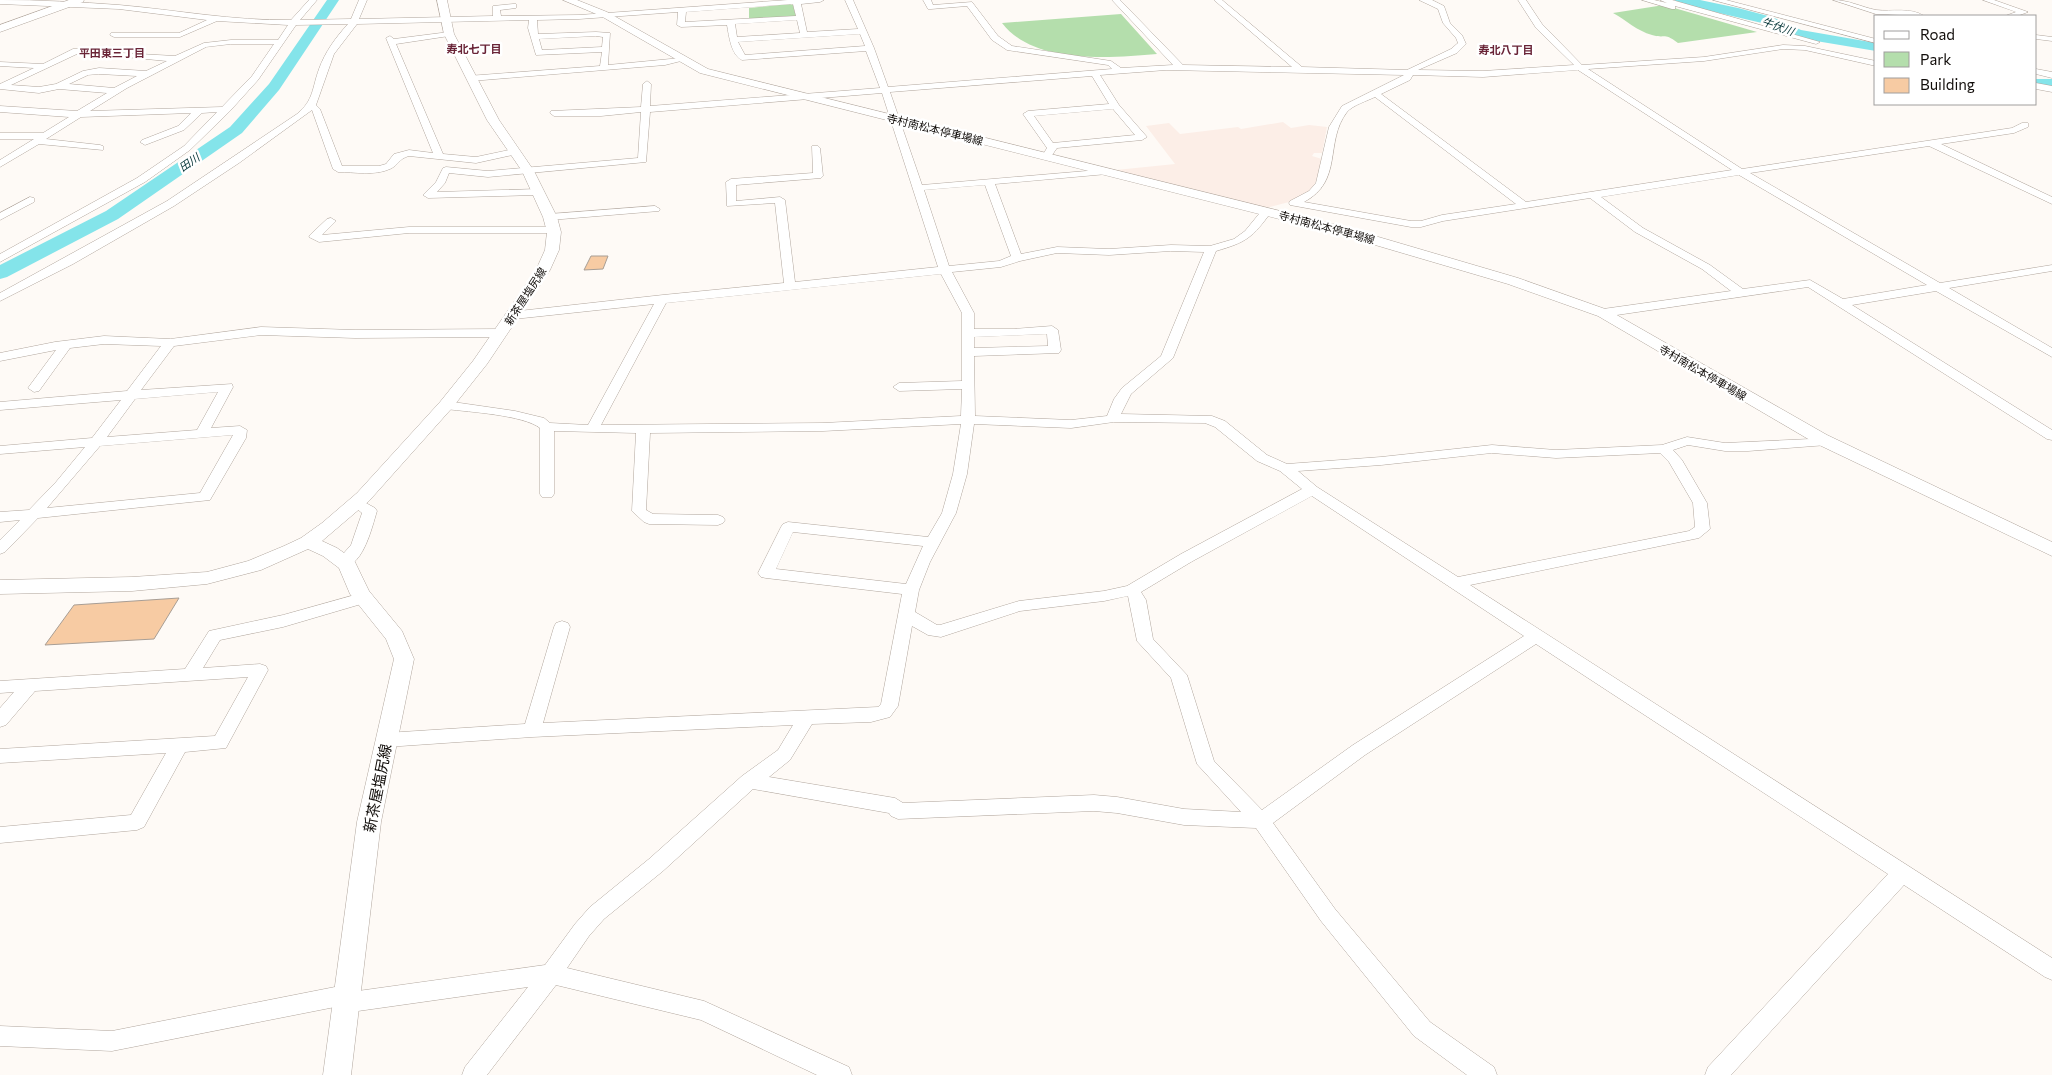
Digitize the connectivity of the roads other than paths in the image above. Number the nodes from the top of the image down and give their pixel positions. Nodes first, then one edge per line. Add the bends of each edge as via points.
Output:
1 (313, 0) edge
2 (363, 0) edge
3 (442, 0) edge
4 (568, 0) edge
5 (683, 0) edge
6 (820, 0) edge
7 (849, 0) edge
8 (927, 0) edge
9 (1116, 0) edge
10 (1218, 0) edge
11 (1423, 0) edge
12 (1522, 0) edge
13 (1646, 0) edge
14 (1664, 0) edge
15 (1717, 0) edge
16 (1837, 0) edge
17 (1987, 0) edge
18 (6, 1) edge
19 (796, 1) edge
20 (1434, 1) edge
21 (74, 2) edge
22 (731, 3) edge
23 (513, 6) dead end
24 (620, 6) dead end
25 (645, 9) junction
26 (682, 10) junction
27 (607, 15) junction
28 (1915, 15) edge
29 (2013, 15) edge
30 (533, 18) junction
31 (800, 18) junction
32 (215, 19) junction
33 (497, 19) junction
34 (352, 21) junction
35 (731, 22) junction
36 (296, 23) junction
37 (997, 26) dead end
38 (448, 27) junction
39 (0, 29) edge
40 (863, 31) junction
41 (114, 35) dead end
42 (804, 35) junction
43 (2037, 37) edge
44 (534, 38) junction
45 (2052, 39) edge
46 (733, 40) junction
47 (1874, 40) edge
48 (281, 42) junction
49 (1007, 46) junction
50 (870, 48) junction
51 (1805, 48) junction
52 (606, 49) junction
53 (76, 51) dead end
54 (1828, 53) junction
55 (125, 56) dead end
56 (1874, 56) edge
57 (177, 59) junction
58 (681, 60) junction
59 (0, 64) edge
60 (1874, 64) edge
61 (45, 66) junction
62 (1180, 67) junction
63 (1580, 67) junction
64 (604, 68) junction
65 (1118, 70) junction
66 (1300, 70) junction
67 (1410, 72) junction
68 (2037, 72) edge
69 (1874, 73) edge
70 (147, 74) junction
71 (1095, 74) junction
72 (2052, 75) edge
73 (471, 78) junction
74 (0, 79) edge
75 (16, 80) junction
76 (647, 84) dead end
77 (59, 86) junction
78 (2037, 86) edge
79 (2052, 89) edge
80 (885, 90) junction
81 (116, 91) junction
82 (1376, 94) junction
83 (799, 96) junction
84 (311, 106) junction
85 (1115, 106) junction
86 (0, 109) edge
87 (227, 109) junction
88 (645, 109) junction
89 (200, 110) junction
90 (554, 113) dead end
91 (82, 114) junction
92 (894, 118) junction
93 (2025, 125) dead end
94 (174, 132) junction
95 (0, 136) edge
96 (199, 136) junction
97 (42, 139) junction
98 (145, 142) dead end
99 (1930, 142) junction
100 (100, 148) dead end
101 (815, 148) dead end
102 (1049, 151) junction
103 (514, 152) junction
104 (0, 157) edge
105 (14, 157) junction
106 (440, 157) junction
107 (0, 164) edge
108 (528, 171) junction
109 (1107, 171) junction
110 (1739, 171) junction
111 (989, 182) junction
112 (916, 188) junction
113 (538, 192) junction
114 (1592, 195) junction
115 (30, 200) dead end
116 (2052, 201) edge
117 (1524, 205) junction
118 (655, 209) dead end
119 (1267, 211) junction
120 (0, 218) edge
121 (331, 221) dead end
122 (552, 224) junction
123 (1211, 249) junction
124 (1017, 258) junction
125 (0, 259) edge
126 (2052, 268) edge
127 (945, 270) junction
128 (790, 286) junction
129 (1938, 287) junction
130 (1742, 293) junction
131 (0, 298) edge
132 (663, 298) junction
133 (1841, 303) junction
134 (1603, 313) junction
135 (514, 315) junction
136 (968, 332) junction
137 (500, 333) junction
138 (170, 343) junction
139 (66, 345) junction
140 (969, 352) junction
141 (2052, 353) edge
142 (0, 356) edge
143 (968, 385) junction
144 (899, 387) dead end
145 (34, 388) dead end
146 (131, 395) junction
147 (446, 405) junction
148 (0, 406) edge
149 (1113, 418) junction
150 (968, 420) junction
151 (547, 426) junction
152 (592, 429) junction
153 (643, 429) junction
154 (202, 432) junction
155 (2052, 436) edge
156 (1826, 441) junction
157 (96, 442) junction
158 (1664, 448) junction
159 (0, 450) edge
160 (1285, 468) junction
161 (1312, 490) junction
162 (547, 494) dead end
163 (357, 503) junction
164 (36, 513) junction
165 (0, 517) edge
166 (718, 520) dead end
167 (308, 542) junction
168 (933, 542) junction
169 (0, 549) edge
170 (2052, 550) edge
171 (344, 562) junction
172 (1455, 583) junction
173 (0, 587) edge
174 (911, 590) junction
175 (1132, 590) junction
176 (362, 598) junction
177 (905, 614) junction
178 (562, 627) dead end
179 (1536, 636) junction
180 (191, 673) junction
181 (30, 685) junction
182 (0, 687) edge
183 (806, 719) junction
184 (0, 720) edge
185 (532, 730) junction
186 (386, 740) junction
187 (180, 745) junction
188 (0, 756) edge
189 (749, 781) junction
190 (1261, 821) junction
191 (0, 835) edge
192 (1902, 873) junction
193 (2052, 970) edge
194 (551, 974) junction
195 (346, 998) junction
196 (0, 1036) edge
197 (337, 1075) edge
198 (473, 1075) edge
199 (841, 1075) edge
200 (1486, 1075) edge
201 (1716, 1075) edge

1 - 36 street
2 - 34 street
3 - 38 main road
4 - 27 main road, 寺村南松本停車場線
5 - 25 street
6 - 19 street
7 - 40 street
8 - 49 street via 931,7 969,4 995,38
9 - 62 street
10 - 66 street
11 - 20 street
12 - 63 street via 1539,26
13 - 51 street
14 - 56 street
15 - 47 street
16 - 28 street via 1876,12
17 - 29 street via 2024,12
18 - 21 street
19 - 22 street
19 - 31 street
20 - 67 street via 1441,8 1449,27 1460,36 1462,44
21 - 32 street
21 - 39 highway
22 - 26 street
23 - 33 street via 496,8
24 - 25 street
25 - 26 street
25 - 27 street
26 - 35 street via 681,25
27 - 30 street
27 - 58 main road, 寺村南松本停車場線
30 - 33 street
30 - 44 street
31 - 35 street
31 - 42 street
32 - 36 street
32 - 41 street via 180,35
33 - 38 street
34 - 36 street
34 - 38 street
34 - 84 street via 330,52
35 - 46 street
36 - 48 street
37 - 49 street via 1010,41
38 - 73 main road
38 - 106 street via 391,40
40 - 42 street
40 - 50 street
42 - 46 street
43 - 45 street
44 - 52 street via 539,53
44 - 52 street via 596,34 607,36
46 - 50 street via 742,58
48 - 57 street via 231,42 204,46
48 - 87 street
49 - 65 street via 1033,53 1111,63
50 - 80 street
51 - 54 street
51 - 63 street via 1783,47 1704,60
52 - 64 street
53 - 61 street
54 - 60 street
54 - 69 street
55 - 57 street
57 - 70 street
58 - 64 street
58 - 83 main road, 寺村南松本停車場線 via 704,72
59 - 61 street
61 - 75 street
62 - 65 street
62 - 66 street
63 - 67 street via 1483,74
63 - 110 street
64 - 73 street
65 - 71 street
66 - 67 street
67 - 82 street via 1407,78
68 - 72 street
70 - 77 street via 99,71 86,73
70 - 81 street
71 - 80 street
71 - 85 street
73 - 103 main road
74 - 75 street
75 - 77 street via 1,88 39,90
76 - 88 street
77 - 81 street
78 - 79 street
80 - 83 street
80 - 92 street
81 - 91 street
82 - 117 street
82 - 117 street via 1345,108 1340,114 1321,183 1313,193 1294,203 1421,224
83 - 88 street
83 - 92 main road, 寺村南松本停車場線
84 - 106 street via 316,109 338,169 380,169 389,166 397,156 410,153
84 - 131 street via 253,149 154,214
85 - 102 street via 1028,114
85 - 102 street via 1142,136
86 - 91 street
87 - 89 street
87 - 96 street
88 - 90 street
88 - 108 street via 643,160
89 - 91 street
89 - 94 street
91 - 97 street
92 - 102 main road, 寺村南松本停車場線
92 - 112 street
93 - 99 street via 2014,130
94 - 96 street
94 - 98 street
95 - 97 street
96 - 125 street via 141,180
97 - 100 street
97 - 105 street
99 - 110 street
99 - 116 street
101 - 128 street via 818,176 731,182 731,204 780,200
102 - 109 main road, 寺村南松本停車場線
103 - 106 street via 476,160
103 - 108 main road
104 - 105 street
105 - 107 street
108 - 113 main road
108 - 113 street via 488,174 446,170 440,183 428,195
109 - 111 street
109 - 119 main road, 寺村南松本停車場線
110 - 114 street
110 - 129 street
111 - 112 street
111 - 124 street
112 - 127 street
113 - 122 main road
114 - 117 street
114 - 130 street via 1639,230 1706,267
115 - 120 street
118 - 122 street
119 - 123 street via 1238,241
119 - 134 main road, 寺村南松本停車場線 via 1425,254
121 - 122 street via 314,237
122 - 135 main road, 新茶屋塩尻線 via 552,250
123 - 124 street via 1057,250
123 - 149 street via 1167,358 1126,391 1115,405
124 - 127 street via 1001,264
126 - 129 street
127 - 128 street
127 - 136 street via 968,313
128 - 132 street
129 - 133 street
129 - 141 street
130 - 133 street via 1810,283
130 - 134 street
132 - 135 street
132 - 152 street
133 - 155 street
134 - 156 main road, 寺村南松本停車場線
135 - 137 main road, 新茶屋塩尻線
136 - 140 street
136 - 140 street via 1052,330 1055,350
137 - 138 street via 261,331
137 - 147 main road, 新茶屋塩尻線
138 - 139 street via 104,340
138 - 146 street
139 - 142 street
139 - 145 street
140 - 143 street
143 - 144 street
143 - 150 street
146 - 148 street
146 - 154 street via 227,387
146 - 157 street
147 - 151 street via 516,415
147 - 163 main road, 新茶屋塩尻線
149 - 150 street via 1071,424
149 - 160 street via 1207,419 1220,424 1262,458
150 - 153 street via 823,427
150 - 168 street via 957,488 949,513
151 - 152 street
151 - 162 street
152 - 153 street
153 - 166 street via 639,511 649,519
154 - 157 street
154 - 164 street via 240,430 239,438 205,497
156 - 158 street via 1725,447 1687,441
156 - 170 main road, 寺村南松本停車場線
157 - 159 street
157 - 164 street
158 - 160 street via 1556,454 1492,449
158 - 172 street via 1675,460 1700,503 1703,529 1694,535
160 - 161 street
161 - 172 street
161 - 175 street
163 - 167 main road, 新茶屋塩尻線
163 - 171 street via 370,511 358,547
164 - 165 street
164 - 169 street
167 - 171 main road
167 - 173 main road, 新茶屋塩尻線 via 254,566 207,578 132,584
168 - 174 street
168 - 174 street via 788,527 766,573
171 - 176 main road, 新茶屋塩尻線
172 - 179 street
174 - 177 street
175 - 177 street via 1019,606 941,631 934,631
175 - 190 street via 1138,600 1146,642 1179,675 1206,764
176 - 180 street via 283,621 215,635
176 - 186 main road, 新茶屋塩尻線 via 395,636 404,659
177 - 183 street via 889,706 884,712
178 - 185 street
179 - 190 street via 1359,750
179 - 192 street
180 - 181 street
180 - 187 street via 260,670 220,743
181 - 182 street
181 - 184 street
183 - 185 street
183 - 189 street via 784,754
185 - 186 street
186 - 195 main road, 新茶屋塩尻線 via 368,830
187 - 188 street
187 - 191 street via 137,822
189 - 190 street via 895,806 898,811 1094,802 1184,817
189 - 194 street via 597,913
190 - 200 street via 1328,915 1422,1029
192 - 193 street
192 - 201 street
194 - 195 street via 358,1001
194 - 198 street
194 - 199 street via 704,1011
195 - 196 street via 335,997 112,1041
195 - 197 main road, 新茶屋塩尻線

